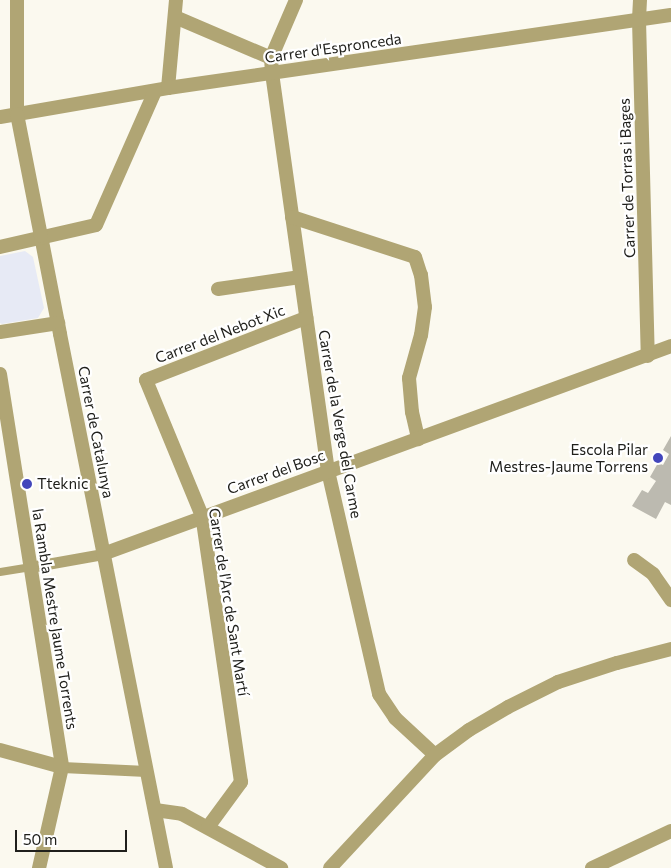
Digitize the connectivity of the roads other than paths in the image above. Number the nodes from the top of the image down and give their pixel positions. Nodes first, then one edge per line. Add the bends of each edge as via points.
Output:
1 (17, 0) edge
2 (176, 0) edge
3 (296, 0) edge
4 (640, 0) edge
5 (671, 16) edge
6 (175, 17) junction
7 (639, 20) junction
8 (271, 58) junction
9 (272, 73) junction
10 (162, 89) junction
11 (17, 114) junction
12 (0, 117) edge
13 (292, 217) junction
14 (41, 236) junction
15 (0, 247) edge
16 (300, 277) junction
17 (218, 289) dead end
18 (306, 318) junction
19 (59, 328) junction
20 (0, 332) edge
21 (671, 346) edge
22 (648, 356) junction
23 (0, 374) edge
24 (146, 380) joint
25 (418, 439) junction
26 (328, 471) junction
27 (202, 516) junction
28 (103, 554) junction
29 (634, 560) dead end
30 (30, 567) junction
31 (0, 572) edge
32 (671, 600) edge
33 (671, 649) edge
34 (0, 750) edge
35 (435, 756) junction
36 (62, 767) junction
37 (146, 771) junction
38 (155, 810) junction
39 (208, 827) junction
40 (671, 830) edge
41 (39, 868) edge
42 (166, 868) edge
43 (281, 868) edge
44 (330, 868) edge
45 (592, 868) edge

1 - 11 street, Carrer de Catalunya
2 - 6 street
3 - 8 street
4 - 7 street, Carrer de Torras i Bages
5 - 7 street, Carrer d'Espronceda
6 - 8 street
6 - 10 street
7 - 9 street, Carrer d'Espronceda
7 - 22 street, Carrer de Torras i Bages
8 - 9 street, Carrer de la Verge del Carme
9 - 10 street, Carrer d'Espronceda
9 - 13 street, Carrer de la Verge del Carme
10 - 11 street, Carrer d'Espronceda
10 - 14 street via 96,226
11 - 12 street, Carrer d'Espronceda
11 - 14 street, Carrer de Catalunya
13 - 16 street, Carrer de la Verge del Carme
13 - 25 street via 415,257 425,307 409,378
14 - 15 street
14 - 19 street, Carrer de Catalunya
16 - 17 street
16 - 18 street, Carrer de la Verge del Carme
18 - 24 street, Carrer del Nebot Xic
18 - 26 street, Carrer de la Verge del Carme
19 - 20 street
19 - 28 street, Carrer de Catalunya
21 - 22 street, Carrer del Bosc
22 - 25 street, Carrer del Bosc
23 - 30 street, la Rambla Mestre Jaume Torrents
24 - 27 street, Carrer de l'Arc de Sant Martí
25 - 26 street, Carrer del Bosc
26 - 27 street, Carrer del Bosc
26 - 35 street, Carrer de la Verge del Carme via 379,694 395,718
27 - 28 street, Carrer del Bosc
27 - 39 street, Carrer de l'Arc de Sant Martí via 241,782
28 - 30 street, Carrer del Bosc
28 - 37 street, Carrer de Catalunya
29 - 32 street via 653,574
30 - 31 lane, Carrer del Bosc
30 - 36 street, la Rambla Mestre Jaume Torrents
33 - 35 street via 617,662 558,682 469,730
34 - 36 street
35 - 44 street
36 - 37 street
36 - 41 street, la Rambla Mestre Jaume Torrents
37 - 38 street, Carrer de Catalunya
38 - 39 street via 182,814
38 - 42 street, Carrer de Catalunya
39 - 43 street
40 - 45 street

